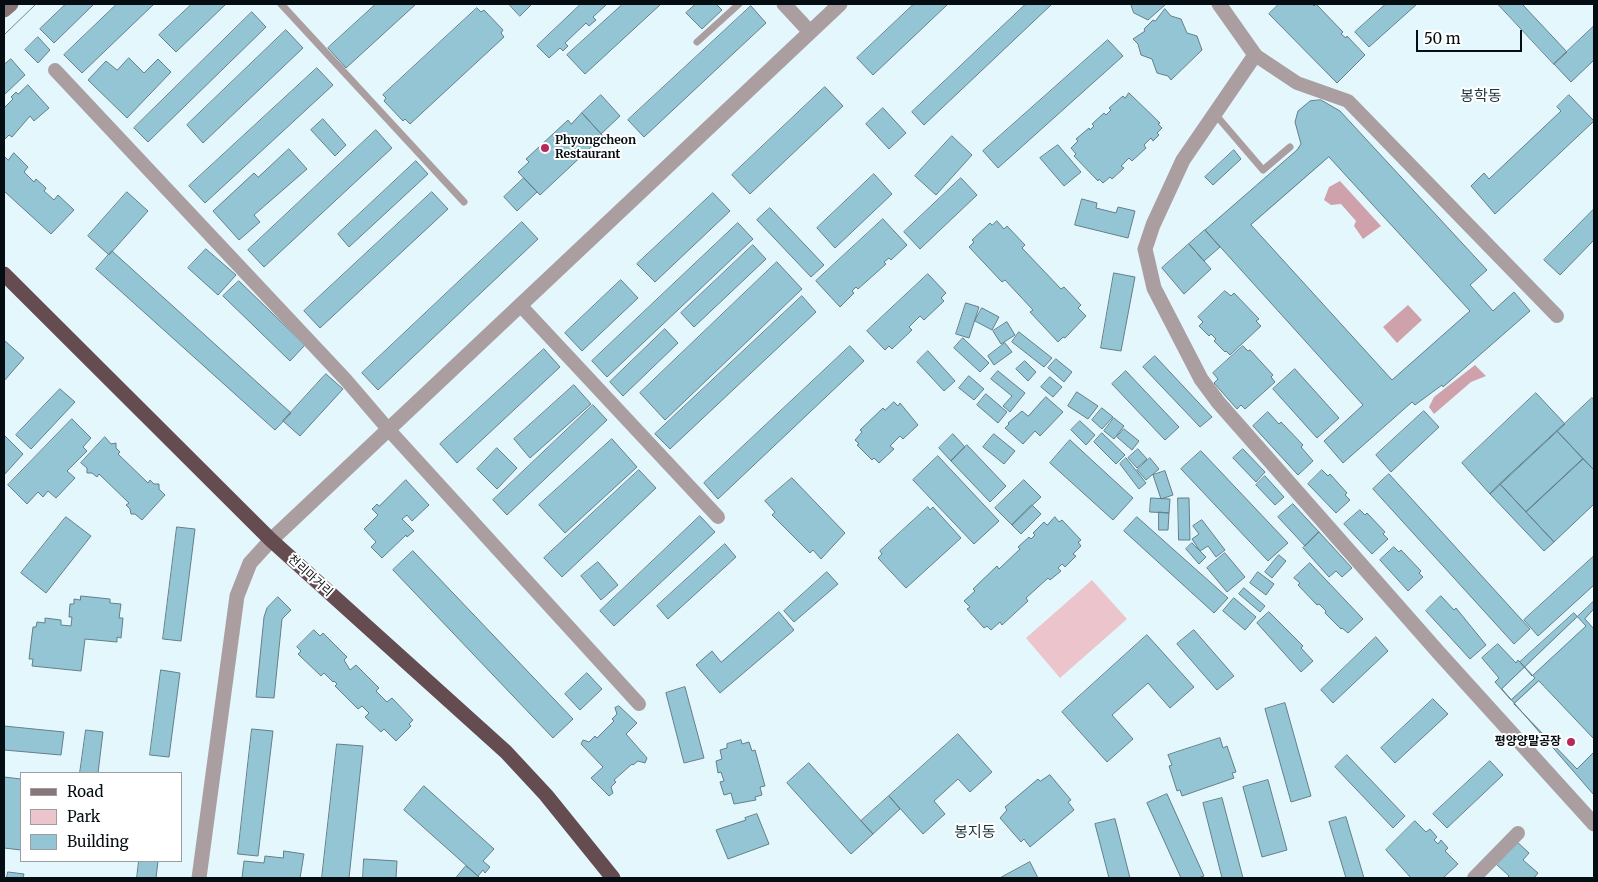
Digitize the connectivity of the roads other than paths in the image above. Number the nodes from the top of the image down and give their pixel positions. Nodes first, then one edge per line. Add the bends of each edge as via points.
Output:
1 (11, 4) edge
2 (281, 4) edge
3 (739, 4) edge
4 (784, 4) edge
5 (840, 4) edge
6 (1219, 4) edge
7 (4, 10) edge
8 (810, 32) junction
9 (697, 42) dead end
10 (1255, 55) junction
11 (55, 70) dead end
12 (1215, 114) junction
13 (1290, 147) dead end
14 (464, 202) dead end
15 (4, 274) edge
16 (520, 305) junction
17 (1557, 316) dead end
18 (388, 429) junction
19 (718, 517) dead end
20 (271, 540) junction
21 (639, 704) dead end
22 (1594, 824) edge
23 (1518, 833) dead end
24 (199, 878) edge
25 (613, 878) edge
26 (1474, 878) edge

1 - 7 main road
2 - 14 lane
3 - 9 lane
4 - 8 street
5 - 8 street
6 - 10 street
8 - 16 street
10 - 12 street
10 - 17 street via 1297,83 1348,101
11 - 18 street via 346,380
12 - 13 lane via 1263,170
12 - 22 street via 1183,160 1145,249 1154,288 1201,379 1426,639
15 - 20 highway, 천리마거리
16 - 18 street
16 - 19 street
18 - 20 street
18 - 21 street
20 - 24 street via 250,563 237,596
20 - 25 highway, 천리마거리 via 506,752 546,795
23 - 26 street

